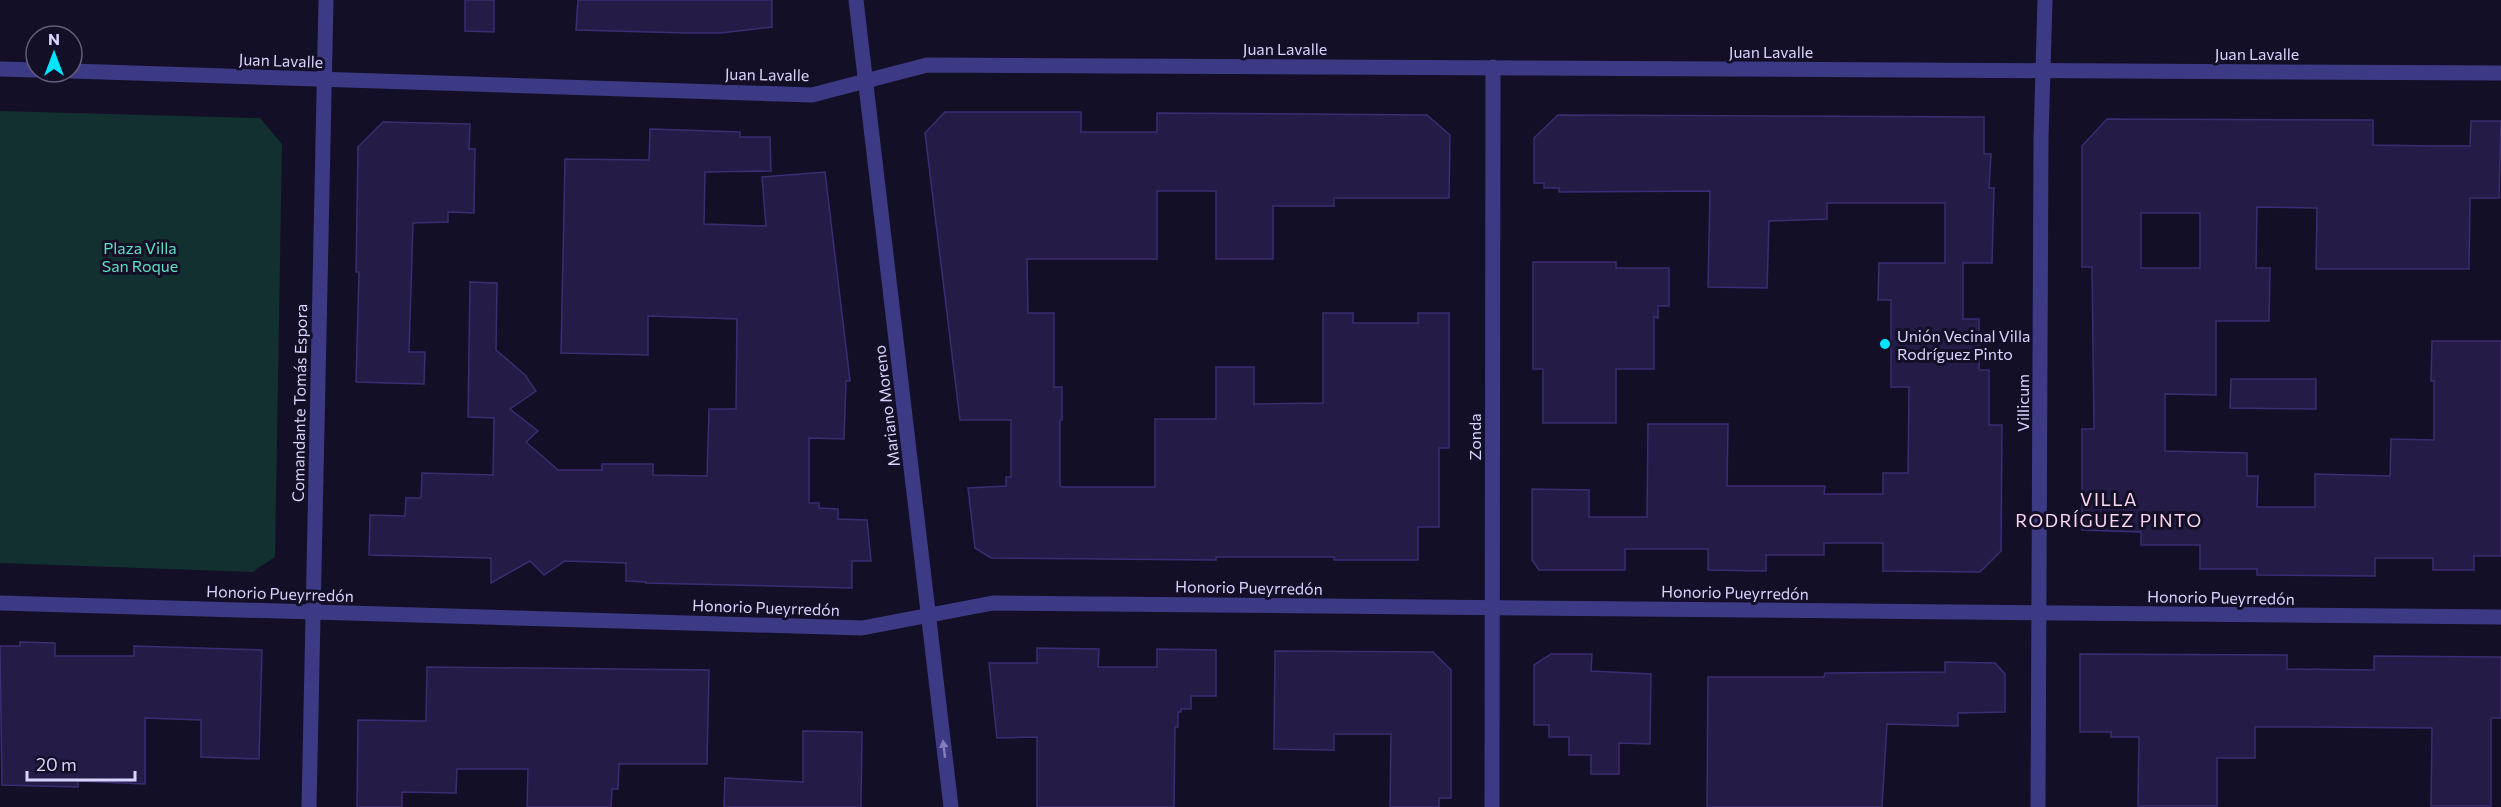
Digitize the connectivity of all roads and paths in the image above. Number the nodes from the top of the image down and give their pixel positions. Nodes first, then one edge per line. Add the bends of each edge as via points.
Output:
1 (326, 0) edge
2 (856, 0) edge
3 (2045, 0) edge
4 (1493, 67) junction
5 (0, 69) edge
6 (24, 70) edge
7 (2043, 70) junction
8 (84, 71) edge
9 (2501, 73) edge
10 (324, 79) junction
11 (866, 80) junction
12 (0, 603) edge
13 (1492, 608) junction
14 (313, 612) junction
15 (2039, 612) junction
16 (928, 615) junction
17 (2501, 617) edge
18 (309, 807) edge
19 (951, 807) edge
20 (1492, 807) edge
21 (2038, 807) edge

1 - 10 street, Comandante Tomás Espora
2 - 11 street, Mariano Moreno
3 - 7 street, Villicum
4 - 7 street, Juan Lavalle
4 - 11 street, Juan Lavalle via 927,65
4 - 13 street, Zonda
5 - 6 street
7 - 9 street, Juan Lavalle
7 - 15 street, Villicum
8 - 10 street, Juan Lavalle
10 - 11 street, Juan Lavalle via 812,94
10 - 14 street, Comandante Tomás Espora
11 - 16 street, Mariano Moreno
12 - 14 street, Honorio Pueyrredón
13 - 15 street, Honorio Pueyrredón
13 - 16 street, Honorio Pueyrredón via 993,603
13 - 20 street, Zonda
14 - 16 street, Honorio Pueyrredón via 862,628
14 - 18 street, Comandante Tomás Espora
15 - 17 street, Honorio Pueyrredón
15 - 21 street, Villicum
19 -> 16 street, Mariano Moreno

